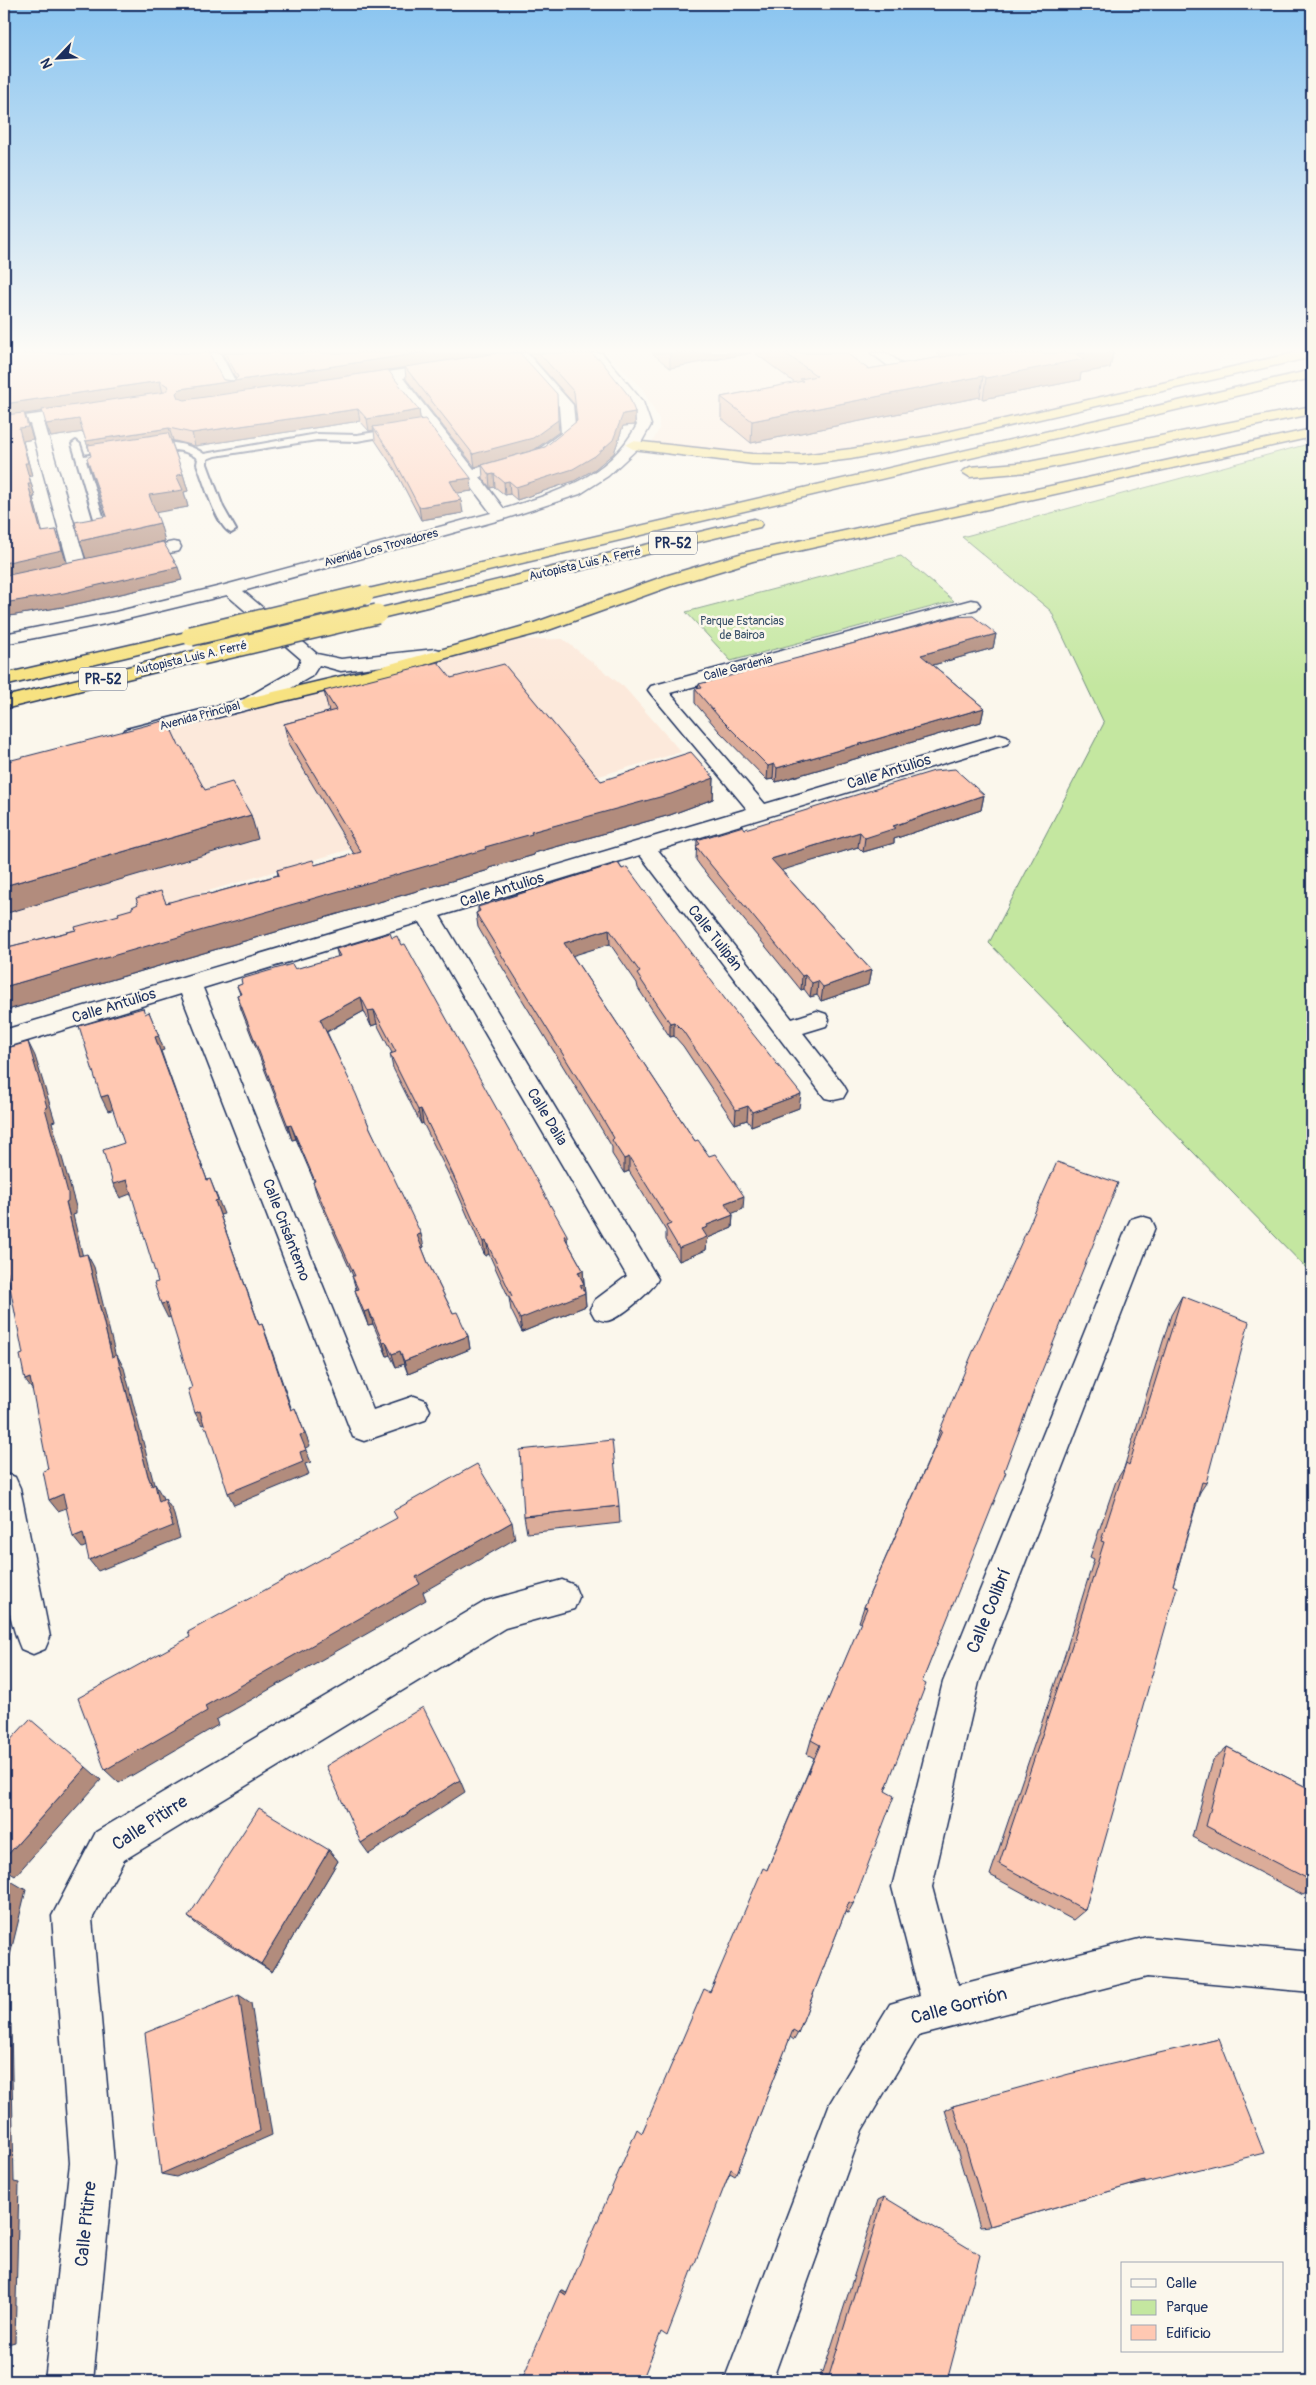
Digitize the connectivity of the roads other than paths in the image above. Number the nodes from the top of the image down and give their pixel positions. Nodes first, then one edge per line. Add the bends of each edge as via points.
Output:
1 (49, 464) edge
2 (82, 464) edge
3 (202, 464) edge
4 (460, 464) edge
5 (507, 464) edge
6 (613, 464) edge
7 (913, 464) edge
8 (922, 464) edge
9 (1001, 464) edge
10 (1041, 464) edge
11 (1170, 464) edge
12 (897, 470) junction
13 (970, 472) junction
14 (470, 475) junction
15 (951, 477) dead end
16 (501, 515) junction
17 (773, 520) dead end
18 (100, 522) edge
19 (231, 530) dead end
20 (173, 547) dead end
21 (116, 559) edge
22 (97, 563) edge
23 (78, 567) junction
24 (59, 571) edge
25 (230, 589) junction
26 (971, 606) dead end
27 (4, 639) edge
28 (436, 655) junction
29 (310, 658) junction
30 (4, 680) edge
31 (4, 703) edge
32 (251, 703) junction
33 (118, 737) edge
34 (1000, 740) dead end
35 (951, 754) junction
36 (972, 772) dead end
37 (760, 811) junction
38 (644, 846) junction
39 (426, 912) junction
40 (189, 983) junction
41 (817, 1020) dead end
42 (786, 1030) junction
43 (4, 1039) edge
44 (834, 1091) dead end
45 (1141, 1227) dead end
46 (605, 1308) dead end
47 (414, 1410) dead end
48 (4, 1488) edge
49 (562, 1597) dead end
50 (33, 1636) dead end
51 (1312, 1972) edge
52 (944, 2009) junction
53 (69, 2381) edge
54 (748, 2381) edge

1 - 23 street
2 - 18 lane
3 - 19 lane via 218,507
4 - 14 street
5 - 14 street
6 - 16 street, Avenida Los Trovadores via 574,491
7 - 12 highway
8 - 12 highway, Autopista Luis A. Ferré / PR-52
9 - 13 highway
10 - 13 highway
11 - 28 highway via 749,557 671,580 537,628
12 - 30 highway, Autopista Luis A. Ferré / PR-52, bridge
13 - 15 highway
14 - 16 street
16 - 25 street, Avenida Los Trovadores
17 - 31 highway, Autopista Luis A. Ferré / PR-52, bridge
20 - 21 street
22 - 23 street
23 - 24 street
25 - 27 street, Avenida Los Trovadores
25 - 29 street
26 - 37 street, Calle Gardenia via 658,690
28 - 29 street via 341,665
28 - 32 highway via 386,671
29 - 32 street, Avenida Principal via 305,672
32 - 33 street, Avenida Principal
34 - 35 street, Calle Antulios
35 - 36 street
35 - 37 street, Calle Antulios
37 - 38 street, Calle Antulios
38 - 39 street, Calle Antulios
38 - 42 street, Calle Tulipán
39 - 40 street, Calle Antulios
39 - 46 street, Calle Dalia via 644,1279
40 - 43 street, Calle Antulios
40 - 47 street, Calle Crisántemo via 364,1427
41 - 42 street
42 - 44 street, Calle Tulipán
45 - 52 street, Calle Colibrí via 961,1682 912,1887
48 - 50 street
49 - 53 street, Calle Pitirre via 498,1613 110,1846 72,1916 92,2163
51 - 52 street, Calle Gorrión via 1147,1957
52 - 54 street, Calle Gorrión via 905,2019 845,2118

